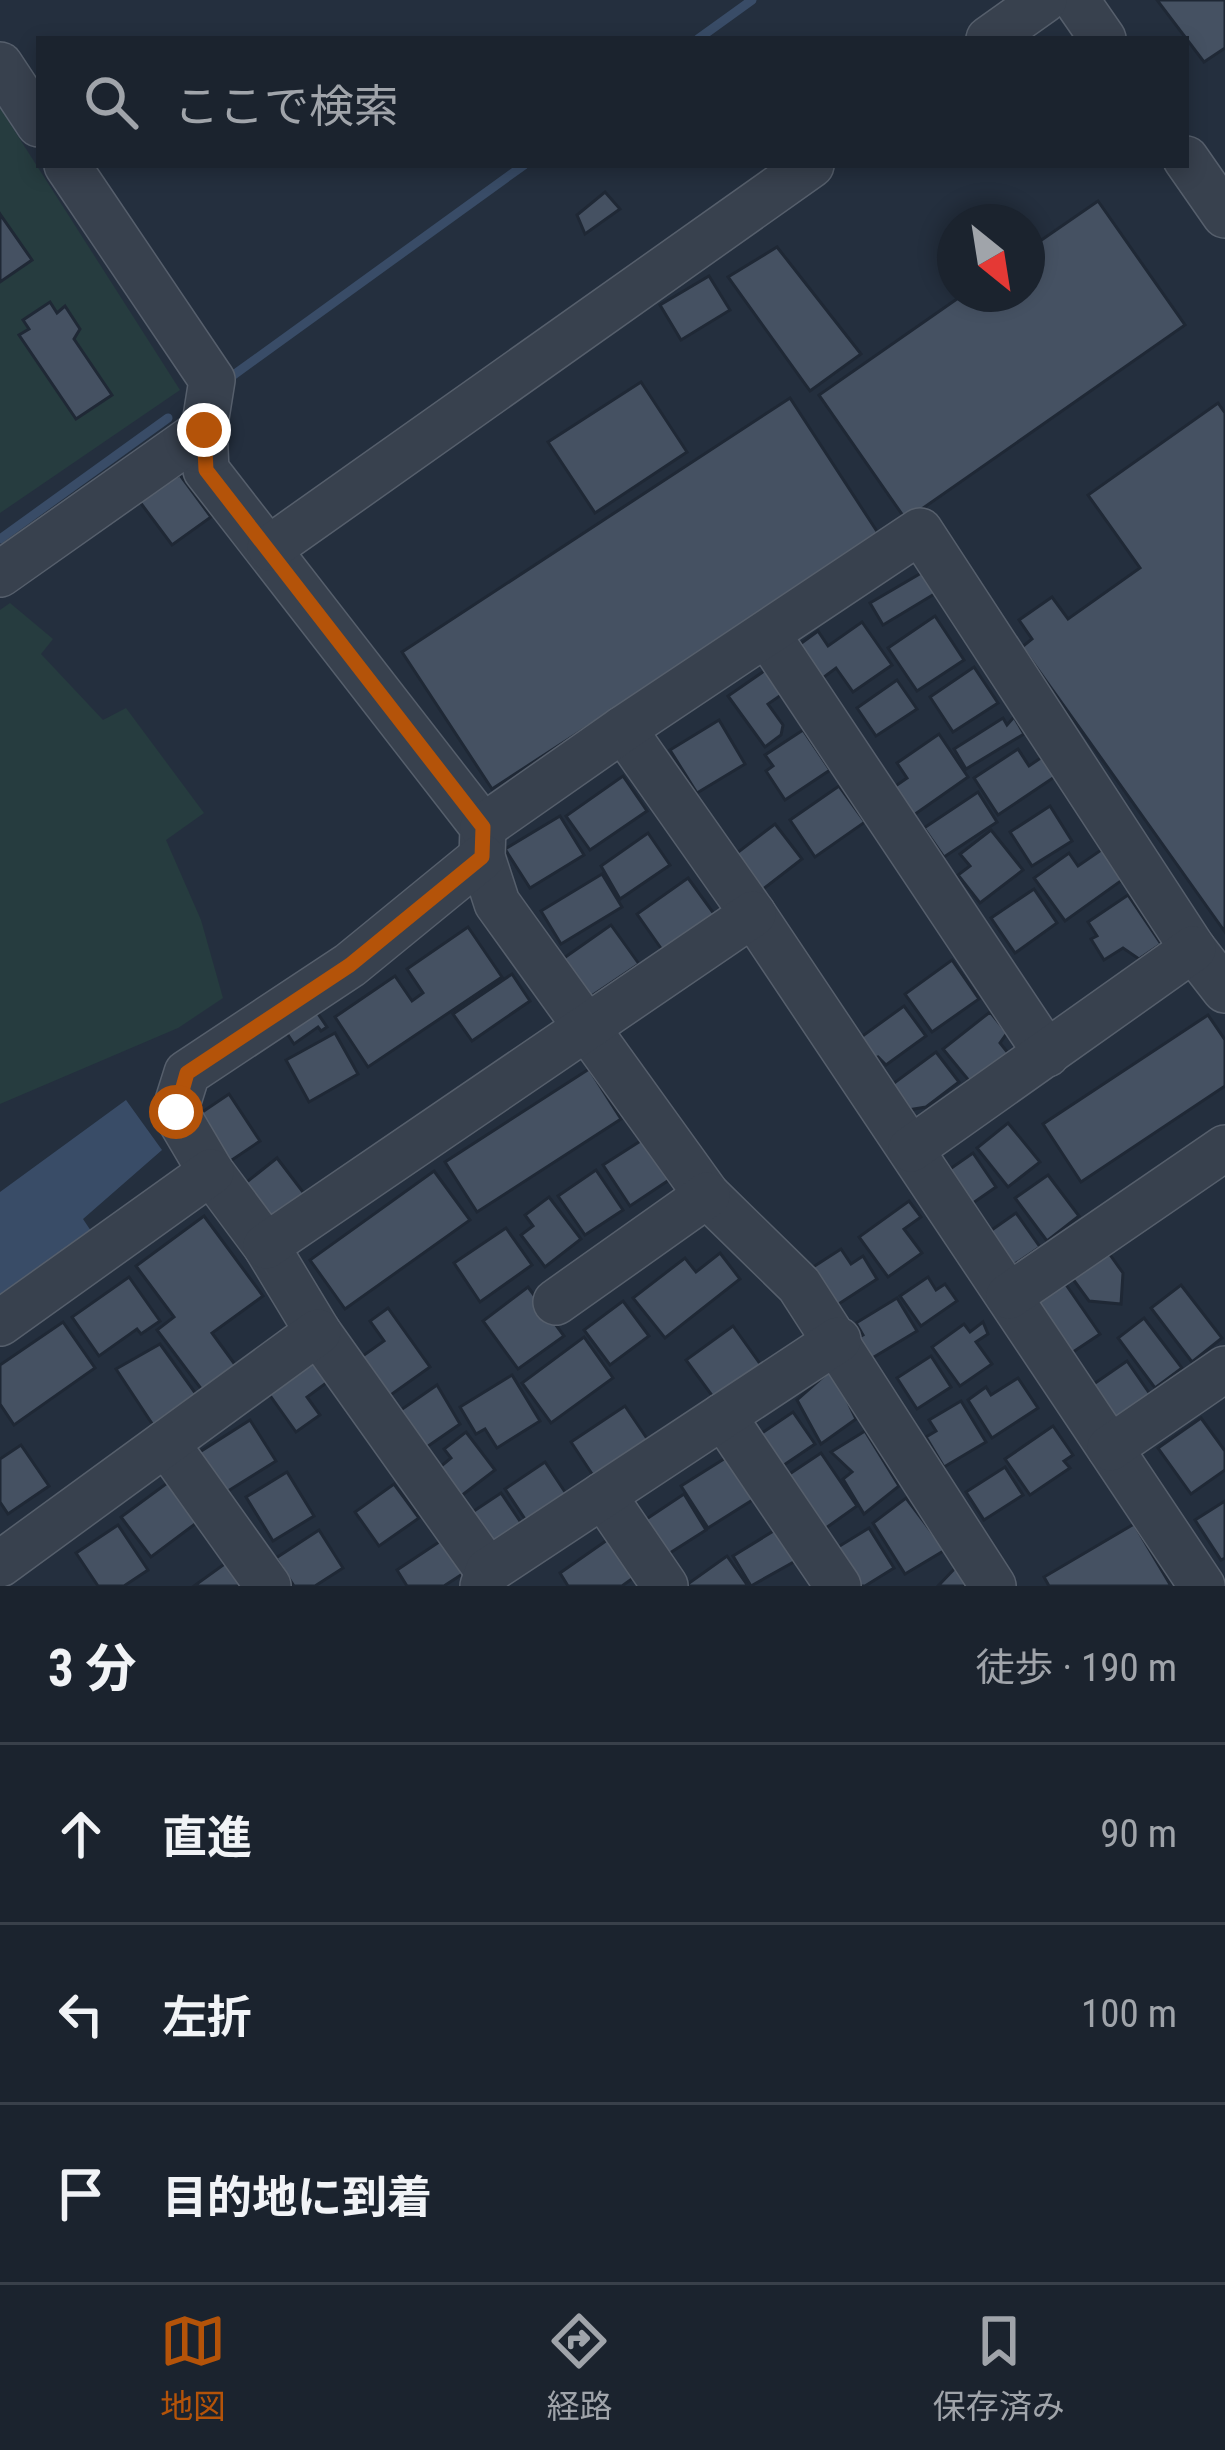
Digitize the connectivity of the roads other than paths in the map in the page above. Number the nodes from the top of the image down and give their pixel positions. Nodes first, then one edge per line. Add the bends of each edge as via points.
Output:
1 (1044, 0) edge
2 (1076, 0) edge
3 (993, 36) edge
4 (1101, 36) edge
5 (0, 65) edge
6 (36, 119) edge
7 (1189, 163) edge
8 (69, 168) edge
9 (807, 168) edge
10 (1225, 215) edge
11 (204, 430) junction
12 (270, 548) junction
13 (0, 574) edge
14 (767, 634) junction
15 (623, 729) junction
16 (483, 842) junction
17 (753, 914) junction
18 (1193, 949) junction
19 (1225, 989) edge
20 (585, 1028) junction
21 (1047, 1054) junction
22 (1225, 1148) edge
23 (911, 1149) junction
24 (211, 1172) junction
25 (707, 1195) junction
26 (266, 1246) junction
27 (1009, 1296) junction
28 (556, 1302) dead end
29 (0, 1323) edge
30 (319, 1332) junction
31 (838, 1340) junction
32 (1225, 1369) edge
33 (723, 1416) junction
34 (166, 1443) junction
35 (1110, 1448) junction
36 (603, 1495) junction
37 (0, 1564) edge
38 (485, 1578) edge
39 (268, 1586) edge
40 (665, 1586) edge
41 (838, 1586) edge
42 (993, 1586) edge
43 (1202, 1586) edge

1 - 3 street
2 - 4 street
5 - 6 street
7 - 10 street
8 - 11 street via 212,380
9 - 12 street
11 - 12 street via 206,470
11 - 13 street
12 - 16 street
14 - 15 street
14 - 18 street via 920,531
14 - 21 street
15 - 16 street
15 - 17 street
16 - 20 street via 497,903
16 - 24 street via 350,965 187,1073 176,1112
17 - 20 street
17 - 23 street
18 - 19 street
18 - 21 street
20 - 25 street
20 - 26 street
21 - 23 street
22 - 27 street
23 - 27 street
24 - 26 street
24 - 29 street
25 - 28 street
25 - 31 street via 799,1285
26 - 30 street
27 - 35 street
30 - 34 street
30 - 38 street
31 - 33 street
31 - 42 street
32 - 35 street
33 - 36 street
33 - 41 street
34 - 37 street
34 - 39 street
35 - 43 street
36 - 38 street
36 - 40 street

